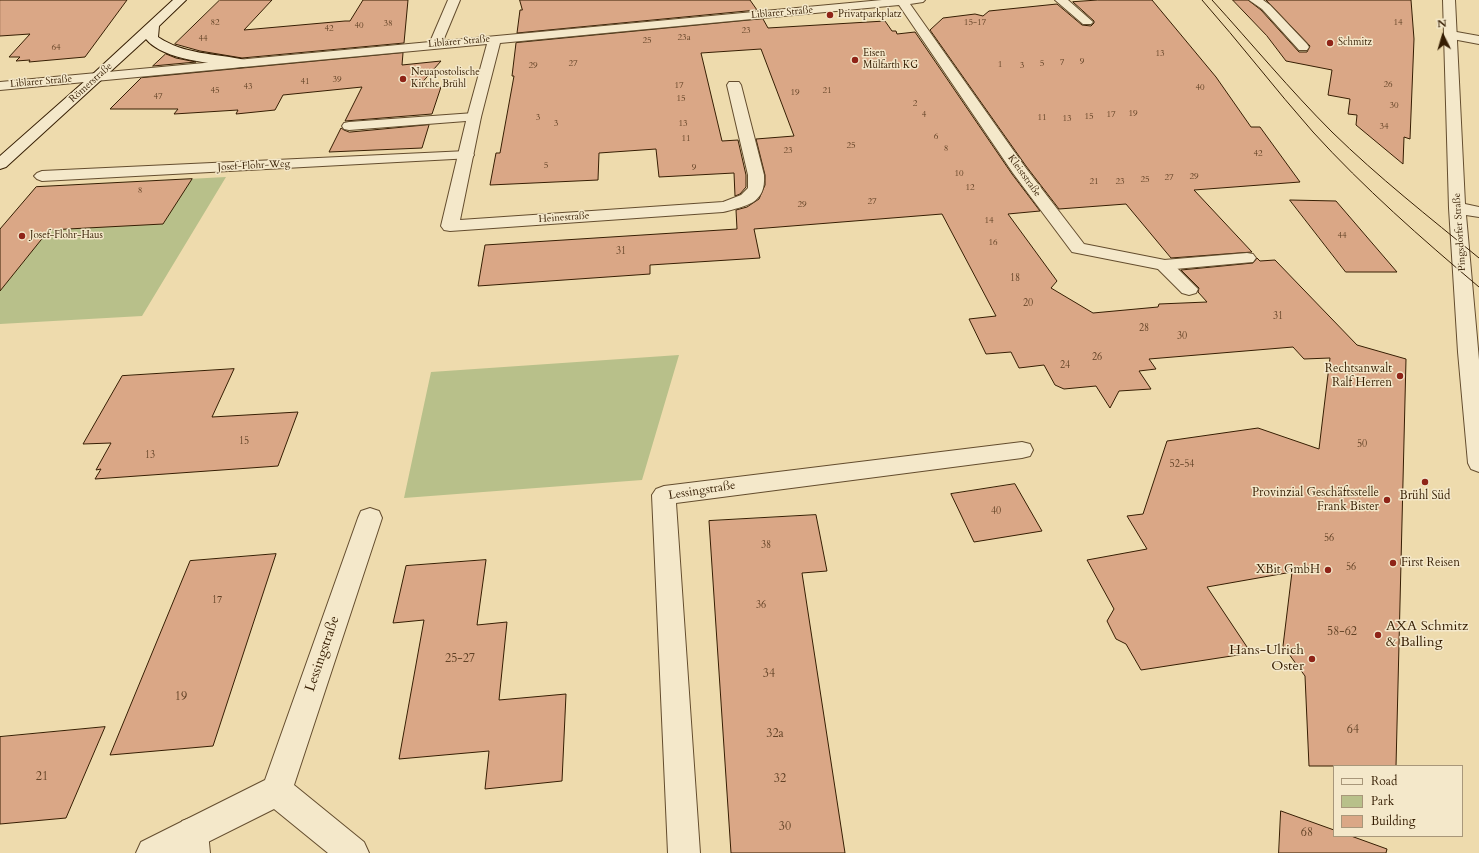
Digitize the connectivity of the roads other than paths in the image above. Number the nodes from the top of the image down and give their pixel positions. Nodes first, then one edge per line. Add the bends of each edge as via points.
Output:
1 (180, 0) edge
2 (454, 0) edge
3 (919, 0) edge
4 (1061, 0) edge
5 (1255, 0) edge
6 (1449, 0) edge
7 (893, 1) edge
8 (1087, 22) dead end
9 (153, 25) junction
10 (1452, 36) junction
11 (494, 40) junction
12 (1479, 40) edge
13 (435, 44) junction
14 (1303, 47) dead end
15 (240, 63) junction
16 (99, 76) junction
17 (734, 85) dead end
18 (0, 86) edge
19 (474, 118) junction
20 (349, 126) dead end
21 (467, 155) junction
22 (0, 164) edge
23 (42, 176) dead end
24 (1457, 208) junction
25 (1479, 212) edge
26 (1248, 258) dead end
27 (1164, 265) junction
28 (1189, 288) dead end
29 (1022, 450) dead end
30 (1479, 464) edge
31 (370, 518) dead end
32 (277, 791) junction
33 (194, 843) edge
34 (152, 853) edge
35 (353, 853) edge
36 (684, 853) edge

1 - 9 street, Römerstraße
2 - 13 street
3 - 7 street, Liblarer Straße
4 - 8 lane
5 - 14 lane
6 - 10 street, Pingsdorfer Straße
7 - 11 street, Liblarer Straße
7 - 27 street, Kleiststraße via 1078,248
9 - 15 street via 152,38 168,49 203,58
9 - 16 street, Römerstraße
10 - 12 lane
10 - 24 street, Pingsdorfer Straße
11 - 13 street, Liblarer Straße
11 - 19 street, Heinestraße
13 - 15 street, Liblarer Straße
15 - 16 street, Liblarer Straße
16 - 18 street, Liblarer Straße
16 - 22 street, Römerstraße
17 - 21 street, Heinestraße via 757,187 752,195 741,202 723,207 450,226
19 - 20 lane
19 - 21 street, Heinestraße
21 - 23 lane, Josef-Flohr-Weg
24 - 25 street
24 - 30 street, Pingsdorfer Straße
26 - 27 lane
27 - 28 street
29 - 36 street, Lessingstraße via 664,495
31 - 32 street, Lessingstraße
32 - 33 street
32 - 35 street
33 - 34 street

